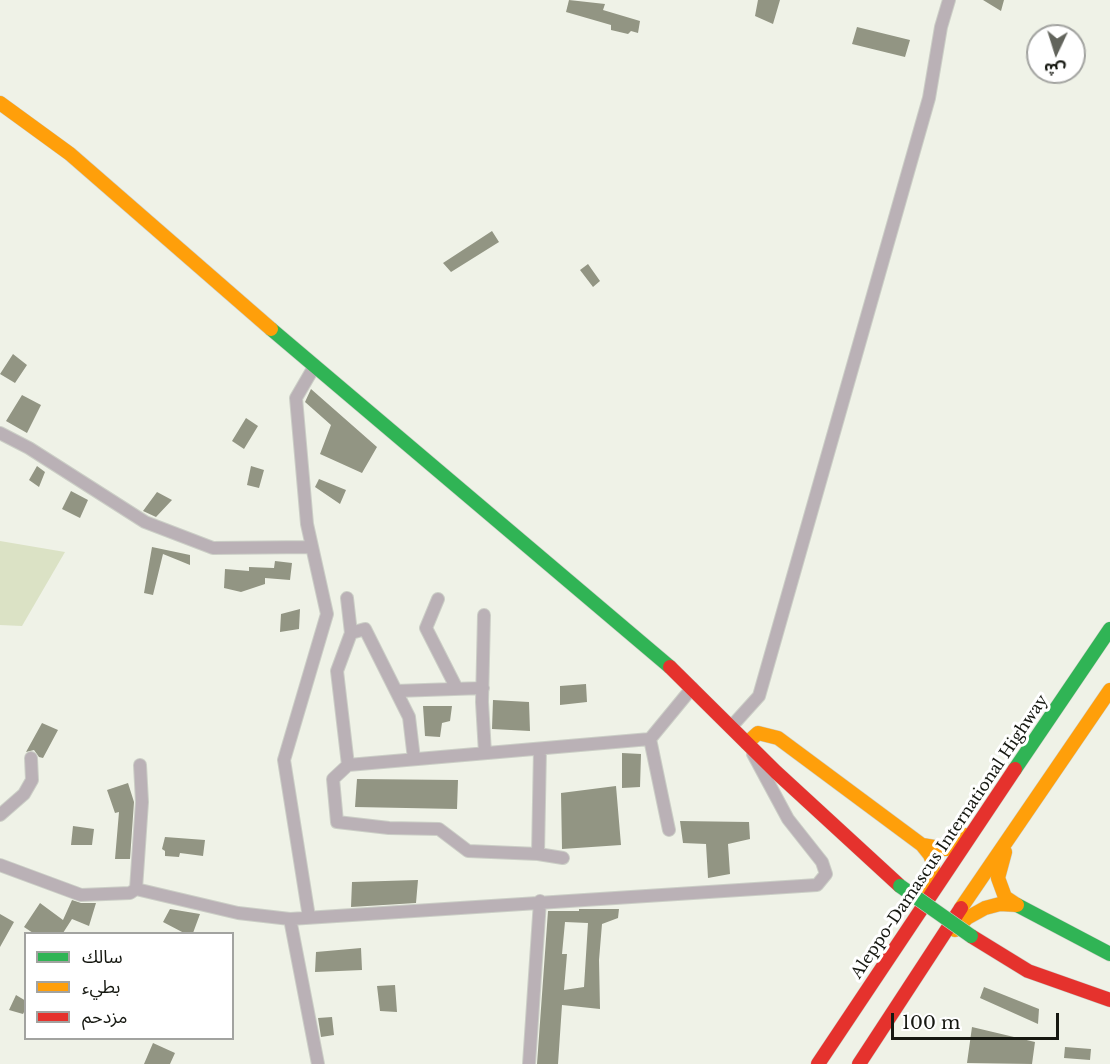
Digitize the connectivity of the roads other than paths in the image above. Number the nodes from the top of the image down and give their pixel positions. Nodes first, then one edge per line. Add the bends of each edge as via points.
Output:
1 (949, 0) edge
2 (0, 103) edge
3 (314, 367) junction
4 (0, 433) edge
5 (311, 547) junction
6 (347, 598) dead end
7 (438, 599) dead end
8 (484, 615) dead end
9 (1110, 629) edge
10 (351, 633) junction
11 (483, 688) junction
12 (692, 688) junction
13 (457, 689) junction
14 (1110, 690) edge
15 (396, 691) junction
16 (731, 727) junction
17 (650, 740) junction
18 (747, 743) junction
19 (540, 748) junction
20 (485, 753) junction
21 (31, 758) dead end
22 (414, 759) junction
23 (140, 765) dead end
24 (348, 765) junction
25 (984, 813) junction
26 (0, 815) edge
27 (669, 830) dead end
28 (1012, 833) junction
29 (922, 845) junction
30 (538, 854) junction
31 (563, 858) dead end
32 (0, 865) edge
33 (136, 889) junction
34 (540, 902) junction
35 (1017, 905) junction
36 (309, 917) junction
37 (914, 917) junction
38 (290, 919) junction
39 (1110, 954) edge
40 (929, 957) junction
41 (1110, 1000) edge
42 (318, 1064) edge
43 (529, 1064) edge
44 (818, 1064) edge
45 (859, 1064) edge

1 - 16 street via 929,98 759,696
2 - 3 main road via 70,154
3 - 5 street via 296,398
3 - 12 main road
4 - 5 street via 146,522 213,548
5 - 36 street via 327,614 284,760
6 - 10 street
7 - 13 street via 426,628
8 - 11 street
9 - 25 main road, Aleppo-Damascus International Highway
10 - 15 street via 365,629
10 - 24 street via 337,671
11 - 13 street
11 - 20 street
12 - 16 main road
12 - 17 street
13 - 15 street
14 - 28 main road
15 - 22 street via 410,717
16 - 18 main road
17 - 19 street
17 - 27 street
18 - 29 main road via 758,733 778,738
18 - 34 street via 788,819 822,862 826,874 817,885
18 - 41 main road, bridge via 900,886 1028,971
19 - 20 street
19 - 30 street
20 - 22 street
21 - 26 street via 32,780 24,794
22 - 24 street
23 - 33 street via 142,802
24 - 30 street via 333,779 337,822 438,830 468,851
25 - 29 main road via 959,842 946,849
25 - 37 main road, Aleppo-Damascus International Highway
28 - 35 main road via 998,878 1005,897
28 - 40 main road
29 - 37 main road via 933,863 932,877
30 - 31 street
32 - 33 street via 81,895 130,893
33 - 38 street via 238,913
34 - 36 street
34 - 43 street
35 - 39 main road
35 - 40 main road via 1000,904 967,918
36 - 38 street
37 - 44 main road, Aleppo-Damascus International Highway
38 - 42 street
40 - 45 main road

